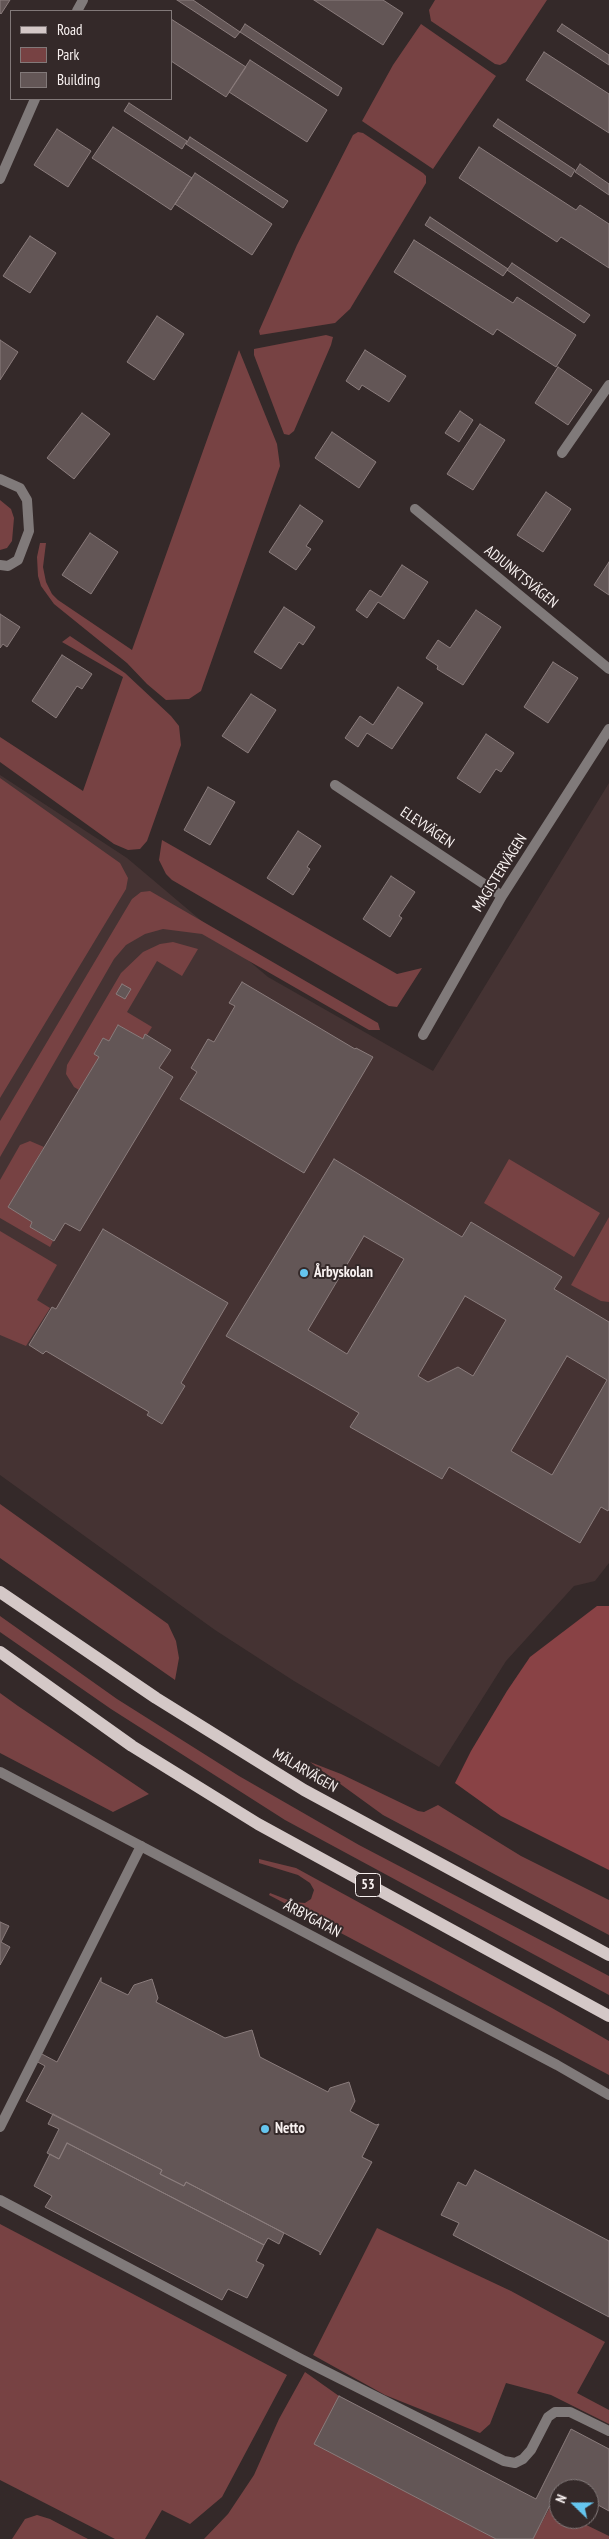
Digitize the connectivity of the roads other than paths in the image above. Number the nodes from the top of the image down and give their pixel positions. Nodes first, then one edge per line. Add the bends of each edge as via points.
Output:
1 (35, 100) edge
2 (0, 179) edge
3 (609, 385) edge
4 (562, 453) dead end
5 (0, 479) edge
6 (415, 509) dead end
7 (0, 565) edge
8 (609, 669) edge
9 (609, 729) edge
10 (335, 785) dead end
11 (502, 896) junction
12 (423, 1036) dead end
13 (0, 1592) edge
14 (0, 1652) edge
15 (0, 1772) edge
16 (141, 1846) junction
17 (609, 1955) edge
18 (609, 2016) edge
19 (609, 2095) edge
20 (0, 2127) edge
21 (0, 2200) edge
22 (609, 2431) edge

1 - 2 street
3 - 4 street
5 - 7 street via 20,488 27,500 29,531 18,560 8,566
6 - 8 street, ADJUNKTSVÄGEN
9 - 11 street, MAGISTERVÄGEN
10 - 11 street, ELEVVÄGEN
11 - 12 street, MAGISTERVÄGEN
13 - 17 main road, MÄLARVÄGEN via 148,1693 304,1790
14 - 18 main road, 53 via 118,1736 258,1824
15 - 16 street, ÅRBYGATAN
16 - 19 street, ÅRBYGATAN
16 - 20 street
21 - 22 street via 301,2360 504,2462 515,2463 523,2459 548,2417 555,2412 570,2412

